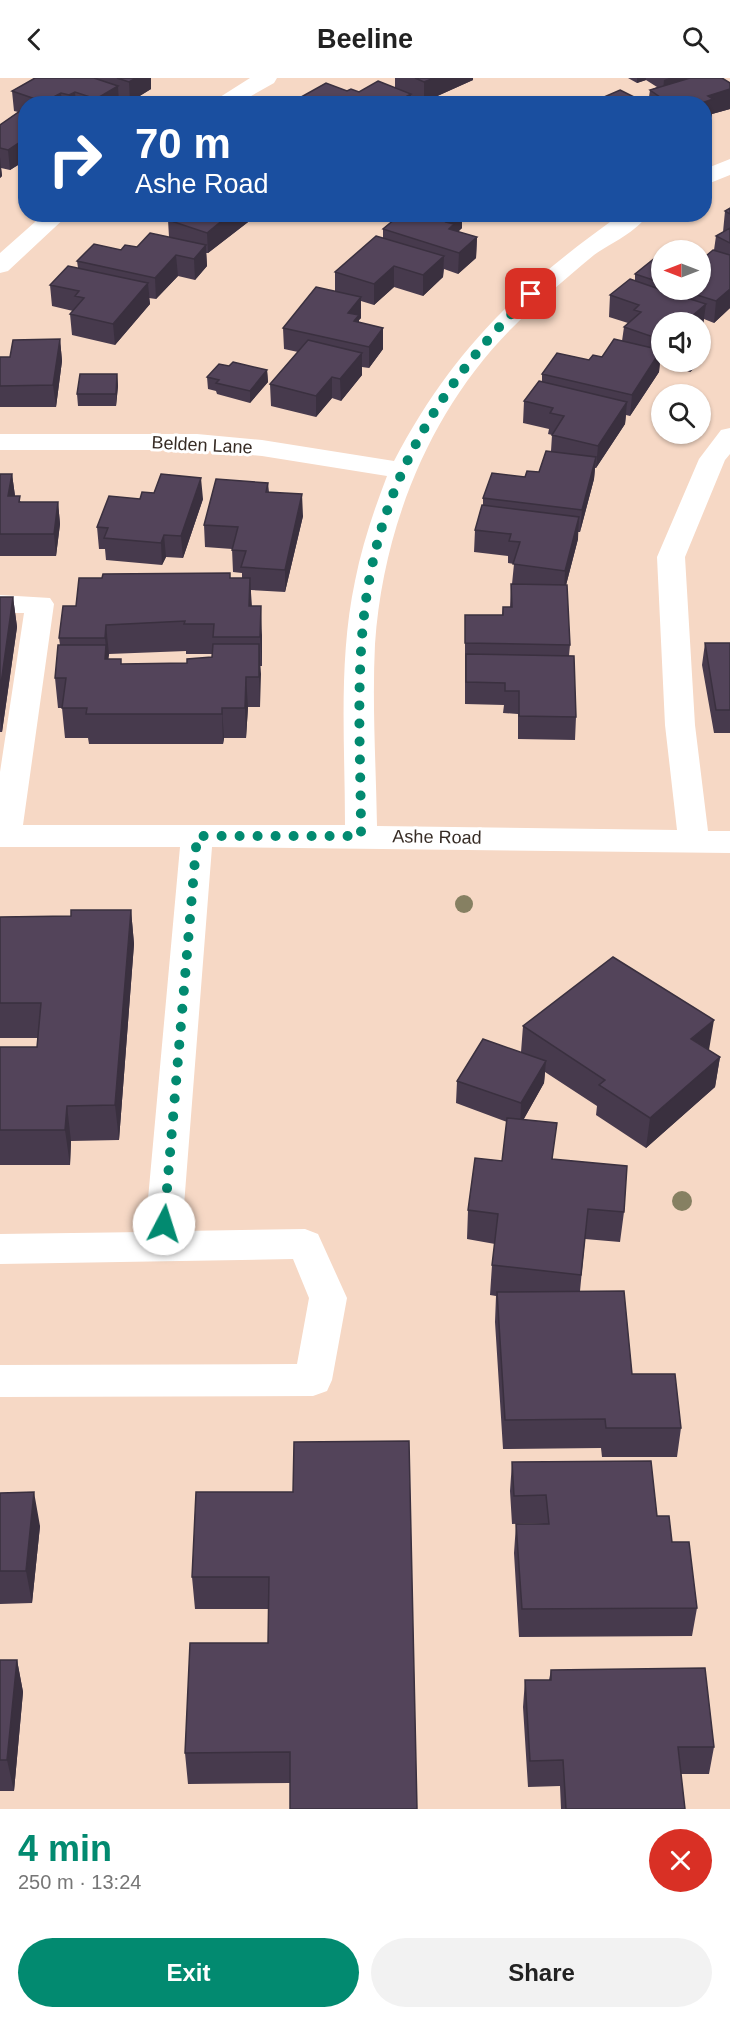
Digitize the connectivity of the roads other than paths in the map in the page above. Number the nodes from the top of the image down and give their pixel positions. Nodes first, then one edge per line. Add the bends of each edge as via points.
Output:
1 (266, 78) edge
2 (234, 96) edge
3 (730, 166) edge
4 (712, 174) edge
5 (49, 222) edge
6 (626, 222) edge
7 (0, 266) edge
8 (730, 436) edge
9 (0, 442) edge
10 (402, 470) junction
11 (0, 604) edge
12 (3, 836) edge
13 (197, 836) junction
14 (361, 836) junction
15 (694, 842) junction
16 (730, 842) edge
17 (162, 1247) junction
18 (0, 1249) edge
19 (0, 1381) edge

1 - 2 street
3 - 4 street
5 - 7 street
6 - 10 street via 531,294 486,340 447,390
8 - 15 street via 712,459 671,557 680,725
9 - 10 street, Belden Lane via 197,442
10 - 14 street via 381,529 368,583 361,654
11 - 12 street via 40,604
12 - 13 street, Ashe Road
13 - 14 street, Ashe Road
13 - 17 street
14 - 15 street, Ashe Road
15 - 16 street, Ashe Road
17 - 18 street
17 - 19 street via 305,1244 328,1298 313,1380

